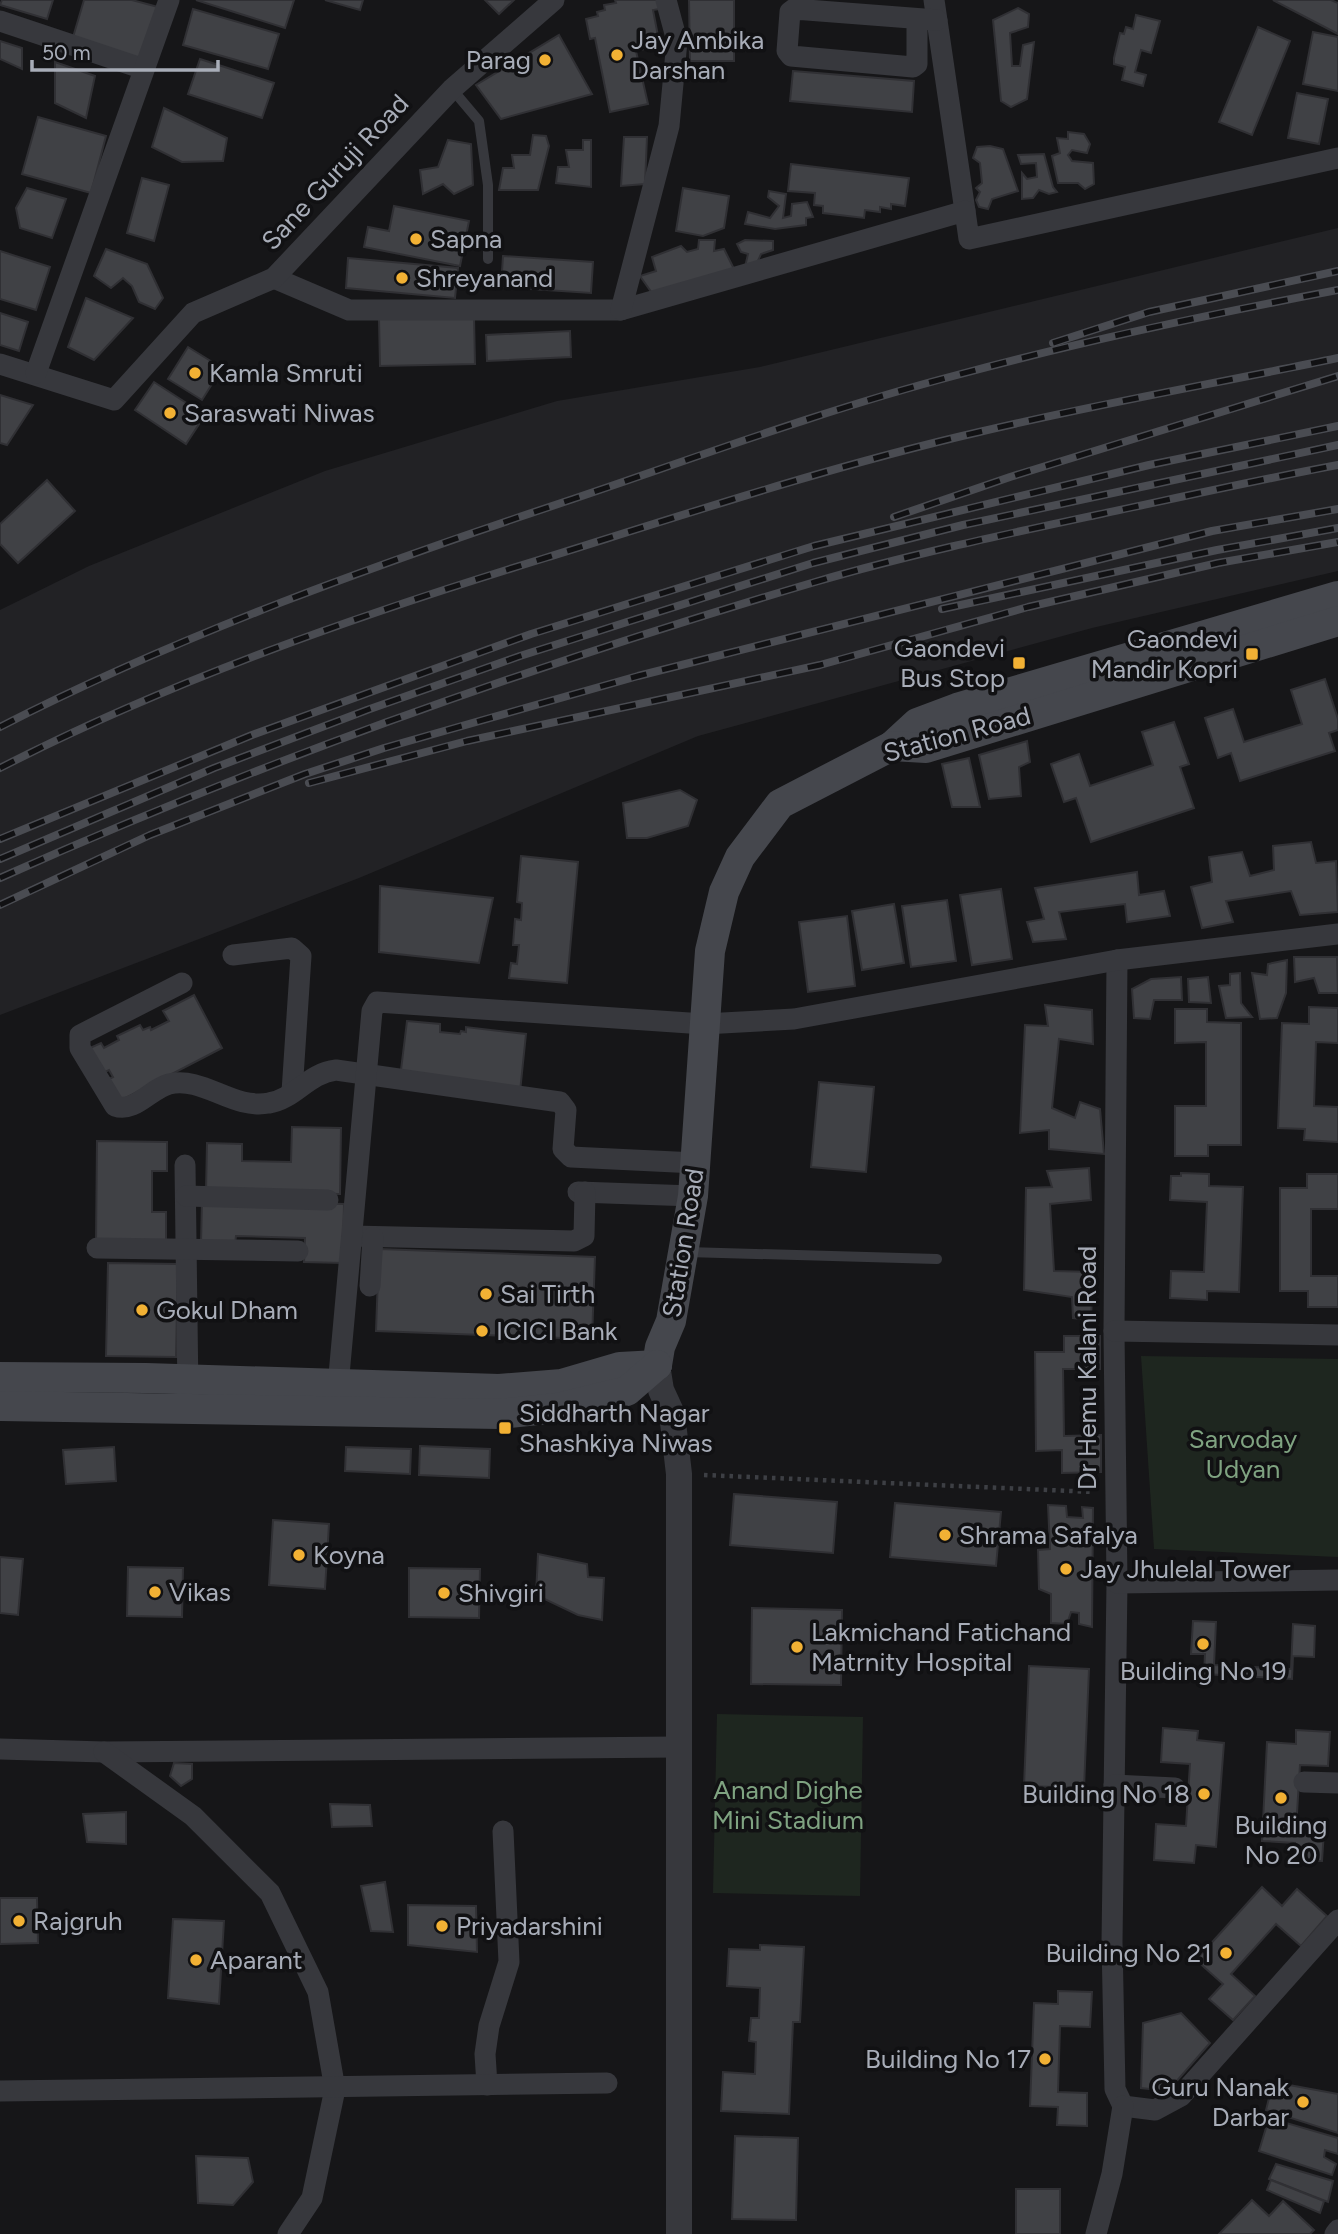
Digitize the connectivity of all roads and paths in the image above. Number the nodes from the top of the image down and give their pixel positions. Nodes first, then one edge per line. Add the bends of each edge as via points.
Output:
1 (169, 0) edge
2 (554, 0) edge
3 (666, 0) edge
4 (930, 13) edge
5 (0, 21) edge
6 (144, 69) junction
7 (452, 89) junction
8 (1338, 158) edge
9 (965, 211) junction
10 (488, 259) dead end
11 (274, 278) junction
12 (621, 310) junction
13 (0, 363) edge
14 (36, 373) junction
15 (1338, 596) edge
16 (1338, 621) edge
17 (1204, 648) junction
18 (1338, 934) edge
19 (233, 955) dead end
20 (1117, 960) junction
21 (182, 983) dead end
22 (704, 1024) junction
23 (366, 1074) junction
24 (292, 1092) junction
25 (696, 1163) junction
26 (185, 1165) dead end
27 (186, 1196) junction
28 (693, 1196) junction
29 (328, 1200) dead end
30 (362, 1237) junction
31 (97, 1248) dead end
32 (186, 1249) junction
33 (298, 1251) dead end
34 (684, 1251) junction
35 (937, 1259) dead end
36 (370, 1286) dead end
37 (1114, 1331) junction
38 (1338, 1335) edge
39 (657, 1365) junction
40 (0, 1377) edge
41 (146, 1378) junction
42 (187, 1379) junction
43 (337, 1398) junction
44 (0, 1406) edge
45 (145, 1408) junction
46 (188, 1409) junction
47 (679, 1474) junction
48 (1116, 1493) junction
49 (1338, 1580) edge
50 (1117, 1583) junction
51 (677, 1747) junction
52 (0, 1749) edge
53 (104, 1752) junction
54 (1304, 1782) dead end
55 (1338, 1783) edge
56 (1114, 1785) junction
57 (1175, 1788) dead end
58 (503, 1831) dead end
59 (1338, 1920) edge
60 (607, 2083) dead end
61 (486, 2085) junction
62 (335, 2089) junction
63 (0, 2091) edge
64 (1124, 2106) junction
65 (288, 2234) edge
66 (680, 2234) edge
67 (1096, 2234) edge

1 - 6 street
2 - 7 street, Sane Guruji Road
3 - 12 street via 677,41 669,126
4 - 4 street via 794,9 787,51 791,56 913,67
4 - 9 street
5 - 6 street
6 - 14 street
7 - 10 lane via 479,121 488,185
7 - 11 street, Sane Guruji Road
8 - 9 street via 969,239
9 - 12 street
11 - 12 street via 349,310
11 - 14 street, Sane Guruji Road via 193,313 114,400
13 - 14 street, Sane Guruji Road
15 - 17 main road
16 - 17 main road, Station Road
17 - 22 main road, Station Road via 1067,690 926,748 892,746 780,804 740,857 724,892 710,951
18 - 20 street
19 - 24 street via 292,948 301,956
20 - 22 street via 794,1019
20 - 37 street, Dr Hemu Kalani Road
21 - 24 street via 80,1035 80,1048 111,1102 127,1108 166,1084 181,1083 201,1086 242,1104 269,1103
22 - 23 street via 377,1002 372,1011
22 - 25 main road, Station Road
23 - 24 street via 325,1071
23 - 25 street via 560,1102 566,1110 563,1149 571,1157
23 - 30 street
25 - 28 main road, Station Road
26 - 27 street
27 - 29 street
27 - 32 street
28 - 30 street via 581,1192 584,1236 574,1241
28 - 34 main road, Station Road
30 - 36 street
30 - 43 street
31 - 32 street
32 - 33 street
32 - 42 street
34 - 35 lane
34 - 39 main road, Station Road
37 - 38 street
37 - 48 street, Dr Hemu Kalani Road
39 - 43 main road via 620,1367 499,1401
39 - 47 street via 672,1414
40 - 41 main road
41 - 42 main road
41 - 45 main road
42 - 43 main road
42 - 46 street
43 - 46 main road
44 - 45 main road
45 - 46 main road
47 - 48 path
47 - 51 street
48 - 50 street, Dr Hemu Kalani Road
49 - 50 street
50 - 56 street, Dr Hemu Kalani Road
51 - 53 street
51 - 66 street
52 - 53 street
53 - 62 street via 193,1815 270,1894 318,1992
54 - 55 street
56 - 57 street
56 - 64 street, Dr Hemu Kalani Road via 1115,2089
58 - 61 street via 509,1962 489,2026
59 - 64 street via 1181,2096 1155,2110
60 - 61 street
61 - 62 street
62 - 63 street
62 - 65 street via 312,2197
64 - 67 street

